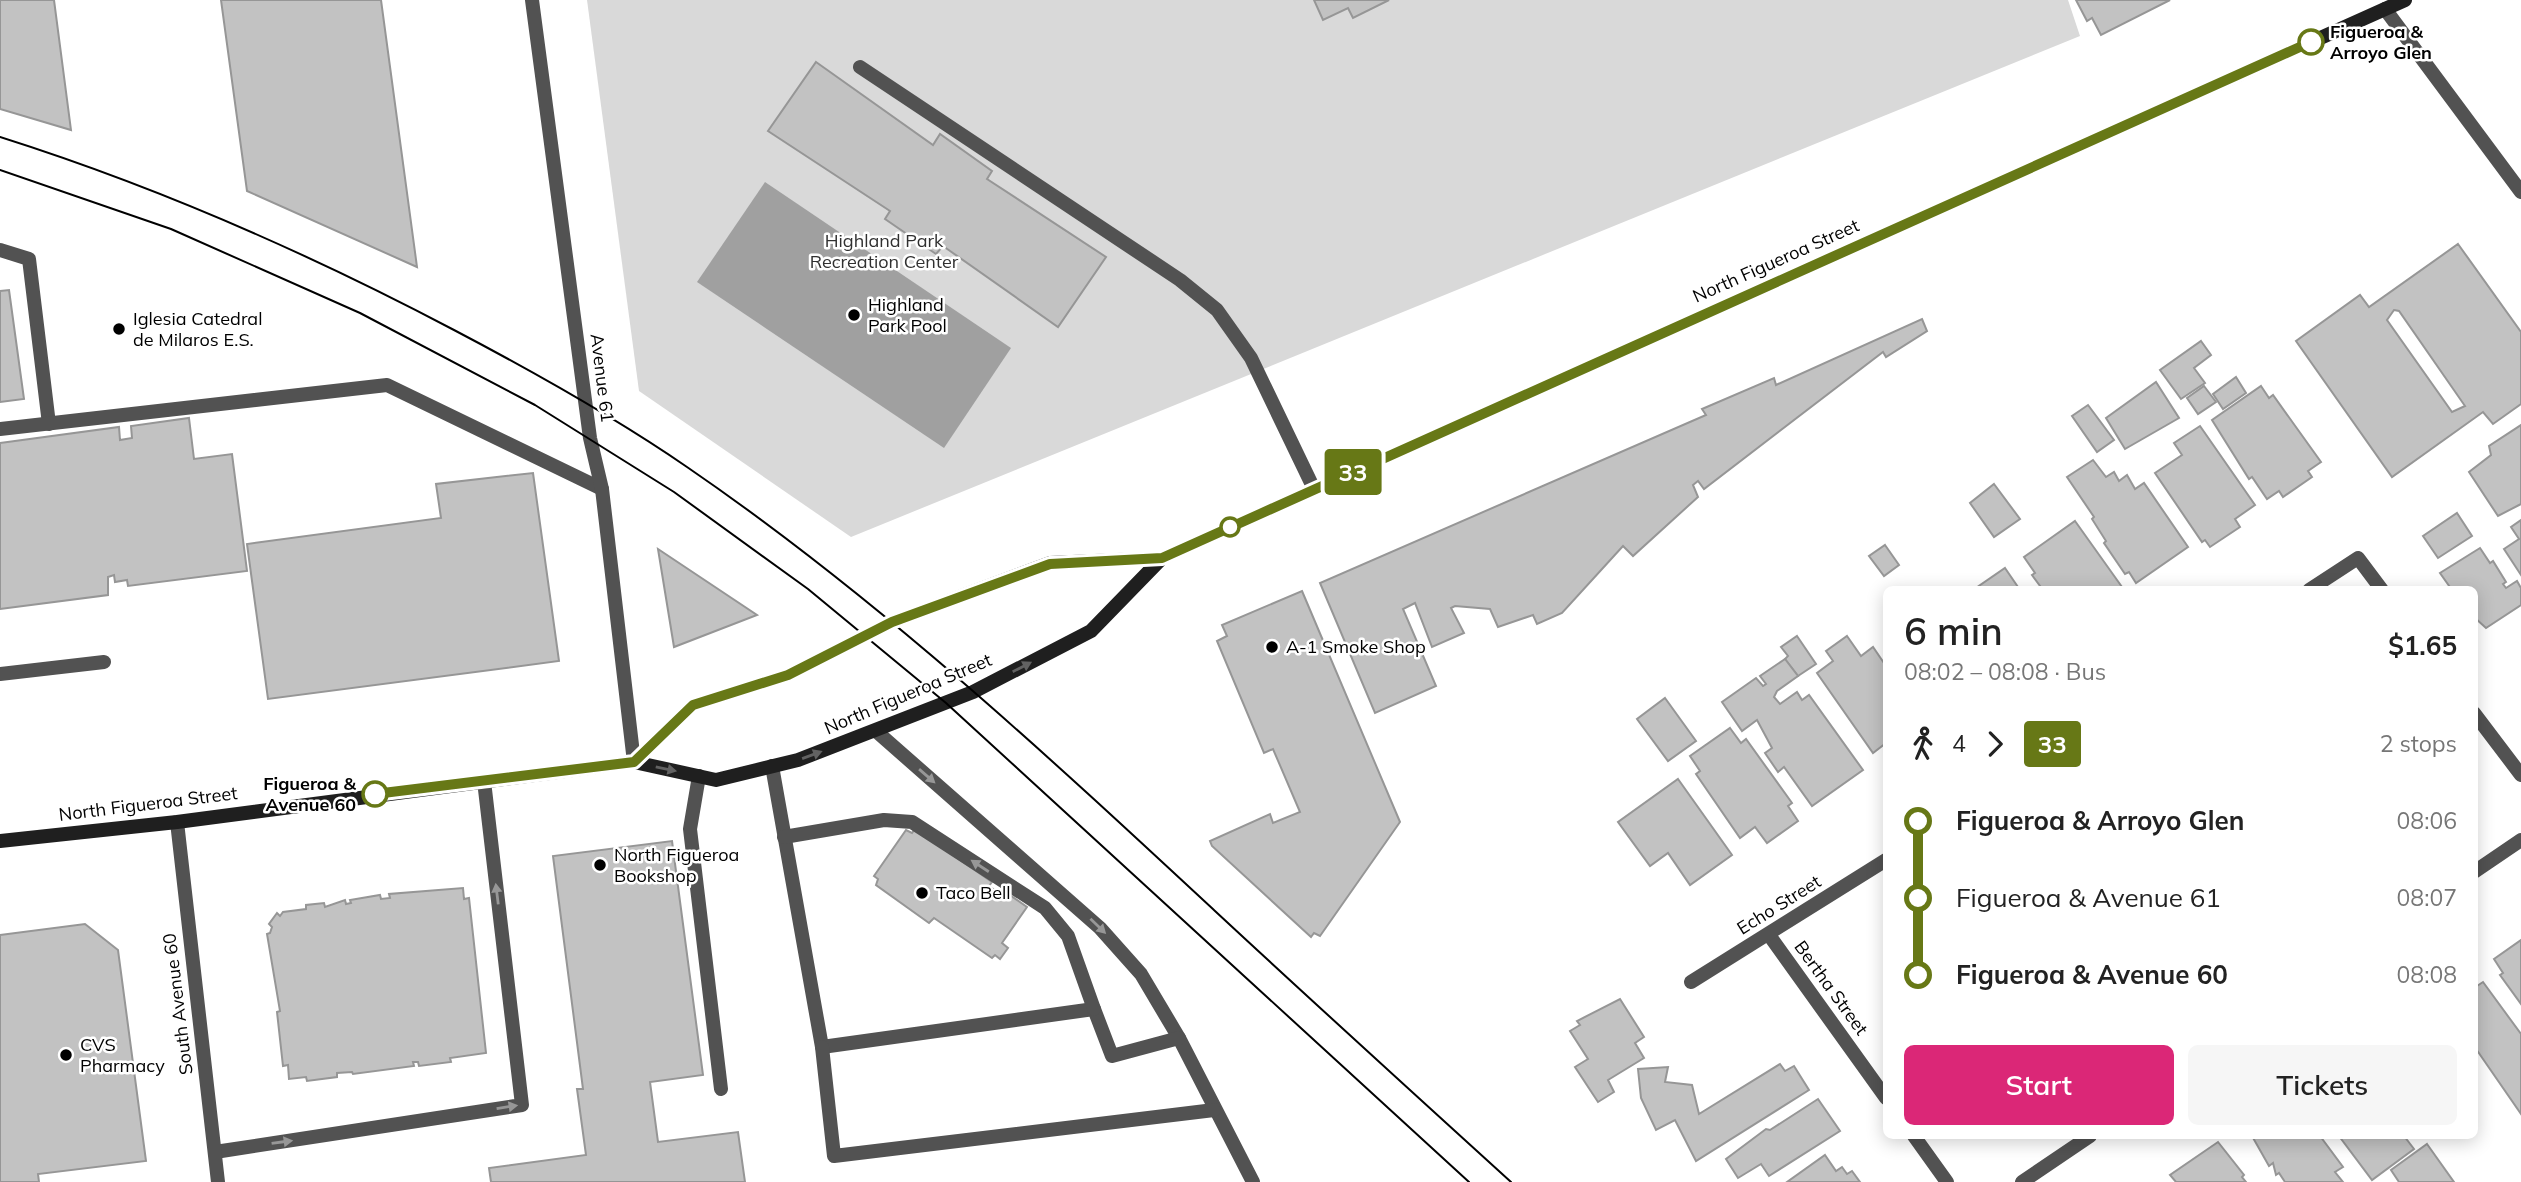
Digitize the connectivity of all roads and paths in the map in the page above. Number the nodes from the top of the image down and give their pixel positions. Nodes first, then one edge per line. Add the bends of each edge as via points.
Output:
1 (532, 0) edge
2 (2405, 0) edge
3 (2385, 9) junction
4 (860, 66) dead end
5 (2521, 192) edge
6 (0, 250) edge
7 (49, 424) junction
8 (0, 429) edge
9 (602, 489) junction
10 (1314, 489) junction
11 (1162, 558) junction
12 (2315, 586) edge
13 (2379, 586) edge
14 (104, 662) dead end
15 (0, 674) edge
16 (2478, 718) edge
17 (876, 731) junction
18 (634, 762) junction
19 (772, 766) junction
20 (2521, 775) edge
21 (699, 776) junction
22 (484, 781) junction
23 (177, 822) junction
24 (784, 837) junction
25 (2521, 840) edge
26 (0, 841) edge
27 (1883, 862) edge
28 (2478, 869) edge
29 (1769, 935) junction
30 (1691, 982) dead end
31 (1094, 1009) junction
32 (1179, 1038) junction
33 (822, 1047) junction
34 (721, 1089) dead end
35 (1883, 1094) edge
36 (1214, 1110) junction
37 (1916, 1139) edge
38 (2086, 1139) edge
39 (215, 1152) junction
40 (218, 1182) edge
41 (1253, 1182) edge
42 (1947, 1182) edge
43 (2022, 1182) edge

1 - 9 street, Avenue 61 via 590,438
2 - 3 main road, North Figueroa Street
3 - 5 street
3 - 10 main road, North Figueroa Street
4 - 10 street via 1180,280 1217,310 1251,358
6 - 7 street via 29,259
7 - 8 street
7 - 9 street via 387,385
9 - 18 street, Avenue 61
10 - 11 main road, North Figueroa Street
17 -> 11 main road, North Figueroa Street via 973,692 1091,631
11 - 18 main road, North Figueroa Street via 1050,564 892,622 788,675 693,705
12 - 13 street via 2358,558
14 - 15 street
16 - 20 street
19 -> 17 main road, North Figueroa Street
17 -> 32 street via 1100,928 1141,974
18 -> 21 main road, North Figueroa Street
18 - 22 main road, North Figueroa Street
19 - 21 main road, North Figueroa Street via 716,780
19 - 24 street
21 - 34 street via 690,829
22 - 23 main road, North Figueroa Street
39 -> 22 street via 522,1105
23 - 26 main road, North Figueroa Street
23 - 39 street, South Avenue 60
31 -> 24 street via 1068,936 1045,908 912,822 884,820
24 - 33 street
25 - 28 street
27 - 29 street, Echo Street
29 - 30 street, Echo Street
29 - 35 street, Bertha Street
31 - 32 street via 1112,1056
31 - 33 street
32 - 36 street
33 - 36 street via 834,1156
36 - 41 street
37 - 42 street
38 - 43 street
39 - 40 street, South Avenue 60

